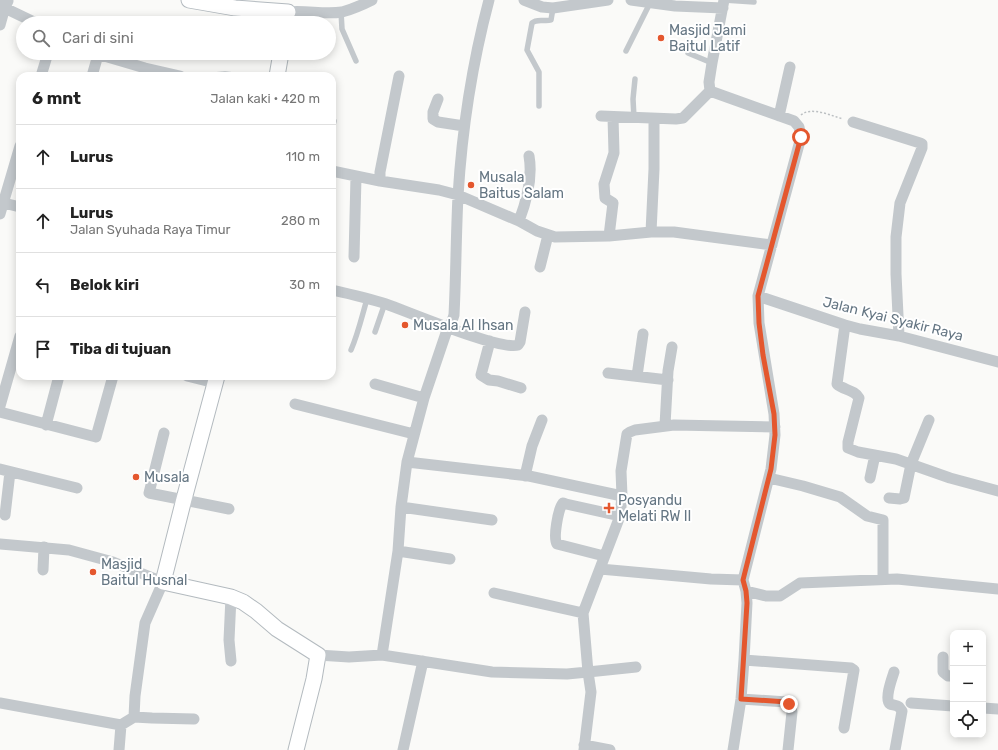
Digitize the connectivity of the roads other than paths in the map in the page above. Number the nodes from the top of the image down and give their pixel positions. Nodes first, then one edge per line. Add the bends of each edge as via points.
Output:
1 (189, 0) edge
2 (372, 0) edge
3 (489, 0) edge
4 (524, 0) edge
5 (608, 0) edge
6 (631, 0) edge
7 (206, 2) edge
8 (754, 2) dead end
9 (266, 3) edge
10 (650, 3) junction
11 (676, 3) edge
12 (724, 3) edge
13 (5, 4) edge
14 (553, 8) junction
15 (341, 12) junction
16 (290, 13) edge
17 (25, 16) edge
18 (0, 25) edge
19 (626, 51) dead end
20 (688, 53) dead end
21 (46, 60) edge
22 (95, 60) edge
23 (112, 60) edge
24 (280, 60) edge
25 (356, 61) dead end
26 (712, 63) junction
27 (790, 67) dead end
28 (42, 72) edge
29 (93, 72) edge
30 (144, 72) edge
31 (279, 72) edge
32 (398, 76) dead end
33 (635, 79) dead end
34 (710, 91) junction
35 (438, 99) dead end
36 (539, 106) dead end
37 (601, 116) dead end
38 (779, 116) junction
39 (613, 117) junction
40 (634, 118) junction
41 (654, 119) junction
42 (853, 122) road end
43 (464, 126) junction
44 (530, 156) dead end
45 (16, 158) edge
46 (336, 172) edge
47 (356, 177) junction
48 (380, 181) junction
49 (458, 195) junction
50 (1, 202) edge
51 (16, 206) edge
52 (0, 214) edge
53 (519, 221) junction
54 (651, 232) junction
55 (548, 235) junction
56 (609, 236) junction
57 (772, 245) junction
58 (354, 258) dead end
59 (540, 267) dead end
60 (336, 291) edge
61 (758, 296) junction
62 (367, 298) junction
63 (385, 303) junction
64 (525, 312) dead end
65 (844, 325) junction
66 (448, 327) junction
67 (375, 332) dead end
68 (643, 334) dead end
69 (899, 336) junction
70 (490, 341) junction
71 (672, 347) dead end
72 (16, 350) edge
73 (351, 350) dead end
74 (998, 362) edge
75 (608, 373) dead end
76 (637, 376) junction
77 (58, 380) edge
78 (112, 380) edge
79 (216, 380) edge
80 (668, 380) junction
81 (375, 384) dead end
82 (521, 388) dead end
83 (424, 398) junction
84 (295, 404) dead end
85 (0, 406) edge
86 (0, 412) edge
87 (542, 420) dead end
88 (929, 420) dead end
89 (46, 425) junction
90 (665, 426) junction
91 (775, 427) junction
92 (164, 434) dead end
93 (414, 434) junction
94 (876, 455) junction
95 (407, 462) junction
96 (911, 464) junction
97 (5, 470) edge
98 (525, 476) junction
99 (769, 478) junction
100 (870, 478) dead end
101 (77, 488) dead end
102 (998, 491) edge
103 (622, 496) junction
104 (889, 498) dead end
105 (184, 499) junction
106 (401, 507) junction
107 (229, 509) dead end
108 (5, 514) dead end
109 (620, 516) junction
110 (492, 520) dead end
111 (0, 544) edge
112 (44, 547) junction
113 (398, 551) junction
114 (604, 556) junction
115 (450, 559) dead end
116 (600, 569) junction
117 (43, 570) dead end
118 (883, 579) junction
119 (743, 580) junction
120 (163, 582) junction
121 (998, 588) edge
122 (746, 591) junction
123 (494, 593) dead end
124 (232, 597) junction
125 (583, 613) junction
126 (318, 655) junction
127 (382, 655) junction
128 (943, 658) dead end
129 (744, 660) junction
130 (231, 661) dead end
131 (423, 661) junction
132 (636, 667) dead end
133 (588, 672) junction
134 (894, 672) dead end
135 (950, 676) edge
136 (741, 699) junction
137 (0, 702) edge
138 (911, 702) dead end
139 (950, 706) edge
140 (986, 708) edge
141 (998, 709) edge
142 (134, 717) junction
143 (194, 719) dead end
144 (120, 725) junction
145 (844, 728) dead end
146 (584, 747) edge
147 (119, 750) edge
148 (296, 750) edge
149 (403, 750) edge
150 (610, 750) edge
151 (732, 750) edge
152 (788, 750) edge
153 (895, 750) edge

1 - 7 street
2 - 15 street
3 - 43 street via 480,34
4 - 14 street
5 - 14 street
6 - 10 street
7 - 9 street via 235,8
8 - 12 lane
9 - 16 street
10 - 11 street
10 - 19 lane
11 - 12 street
12 - 26 street
13 - 17 street
13 - 18 street
14 - 36 lane via 551,20 536,20 532,23 527,50 539,72
15 - 16 street
15 - 25 lane via 342,29
20 - 26 lane
21 - 28 street
22 - 29 street
23 - 30 street
24 - 31 street
26 - 34 street
27 - 38 street
32 - 48 street
33 - 40 lane
34 - 38 street
34 - 41 street via 683,118
35 - 43 street via 432,112 433,119
37 - 39 street
38 - 57 street via 794,121 798,125 801,137
39 - 40 street
39 - 56 street via 614,153 604,184 605,198 613,203
40 - 41 street
41 - 54 street
42 - 69 street via 922,144 900,203 896,237
43 - 49 street
44 - 53 street via 532,173 526,203
45 - 50 street
46 - 47 street
47 - 48 street
47 - 58 street
48 - 49 street
49 - 53 street
49 - 66 street via 454,315
50 - 51 street
50 - 52 street
53 - 55 street
54 - 56 street
54 - 57 street via 674,232
55 - 56 street
55 - 59 street
57 - 61 street
60 - 62 street
61 - 65 street, Jalan Kyai Syakir Raya
61 - 91 street via 759,323
62 - 63 street
62 - 73 lane
63 - 66 street
63 - 67 lane
64 - 70 street via 518,345
65 - 69 street, Jalan Kyai Syakir Raya
65 - 94 street via 837,384 856,393 859,398 848,447
66 - 70 street
66 - 83 street
68 - 76 street
69 - 74 street, Jalan Kyai Syakir Raya
70 - 82 street via 481,375 489,380 498,380
71 - 80 street
72 - 85 street
75 - 76 street
76 - 80 street
77 - 89 street
78 - 89 street via 96,437
79 - 105 street
80 - 90 street
81 - 83 street
83 - 93 street
84 - 93 street
86 - 89 street
87 - 98 street via 532,446
88 - 96 street
90 - 91 street
90 - 103 street via 634,430 628,434 621,471
91 - 99 street
92 - 105 street via 149,492
93 - 95 street
94 - 96 street via 896,458
94 - 100 street
95 - 98 street
95 - 106 street
96 - 102 street
96 - 104 street via 904,498
97 - 101 street
97 - 108 street
98 - 103 street
99 - 118 street via 840,498 867,516 883,520
99 - 119 street
103 - 109 street
105 - 107 street
105 - 120 street
106 - 110 street
106 - 113 street
109 - 114 street
109 - 114 street via 563,503 559,508 555,539 557,544
111 - 112 street
112 - 117 street
112 - 120 street via 69,550 113,562
113 - 115 street
113 - 127 street
114 - 116 street
116 - 119 street
116 - 125 street
118 - 121 street
118 - 122 street via 800,583 780,596 766,596
119 - 122 street
120 - 124 street
120 - 142 street via 145,623
122 - 129 street
123 - 125 street
124 - 126 street via 244,602 277,629
124 - 130 street via 229,640
125 - 133 street
126 - 127 street
126 - 148 street
127 - 131 street
128 - 135 street via 943,672
129 - 136 street
129 - 145 street via 854,670
131 - 133 street via 492,672
131 - 149 street
132 - 133 street
133 - 146 street via 591,692
134 - 153 street via 888,701 902,711
136 - 151 street
136 - 152 street via 787,702 792,712
137 - 144 street
138 - 139 street
140 - 141 street
142 - 143 street
142 - 144 street
144 - 147 street
146 - 150 street

